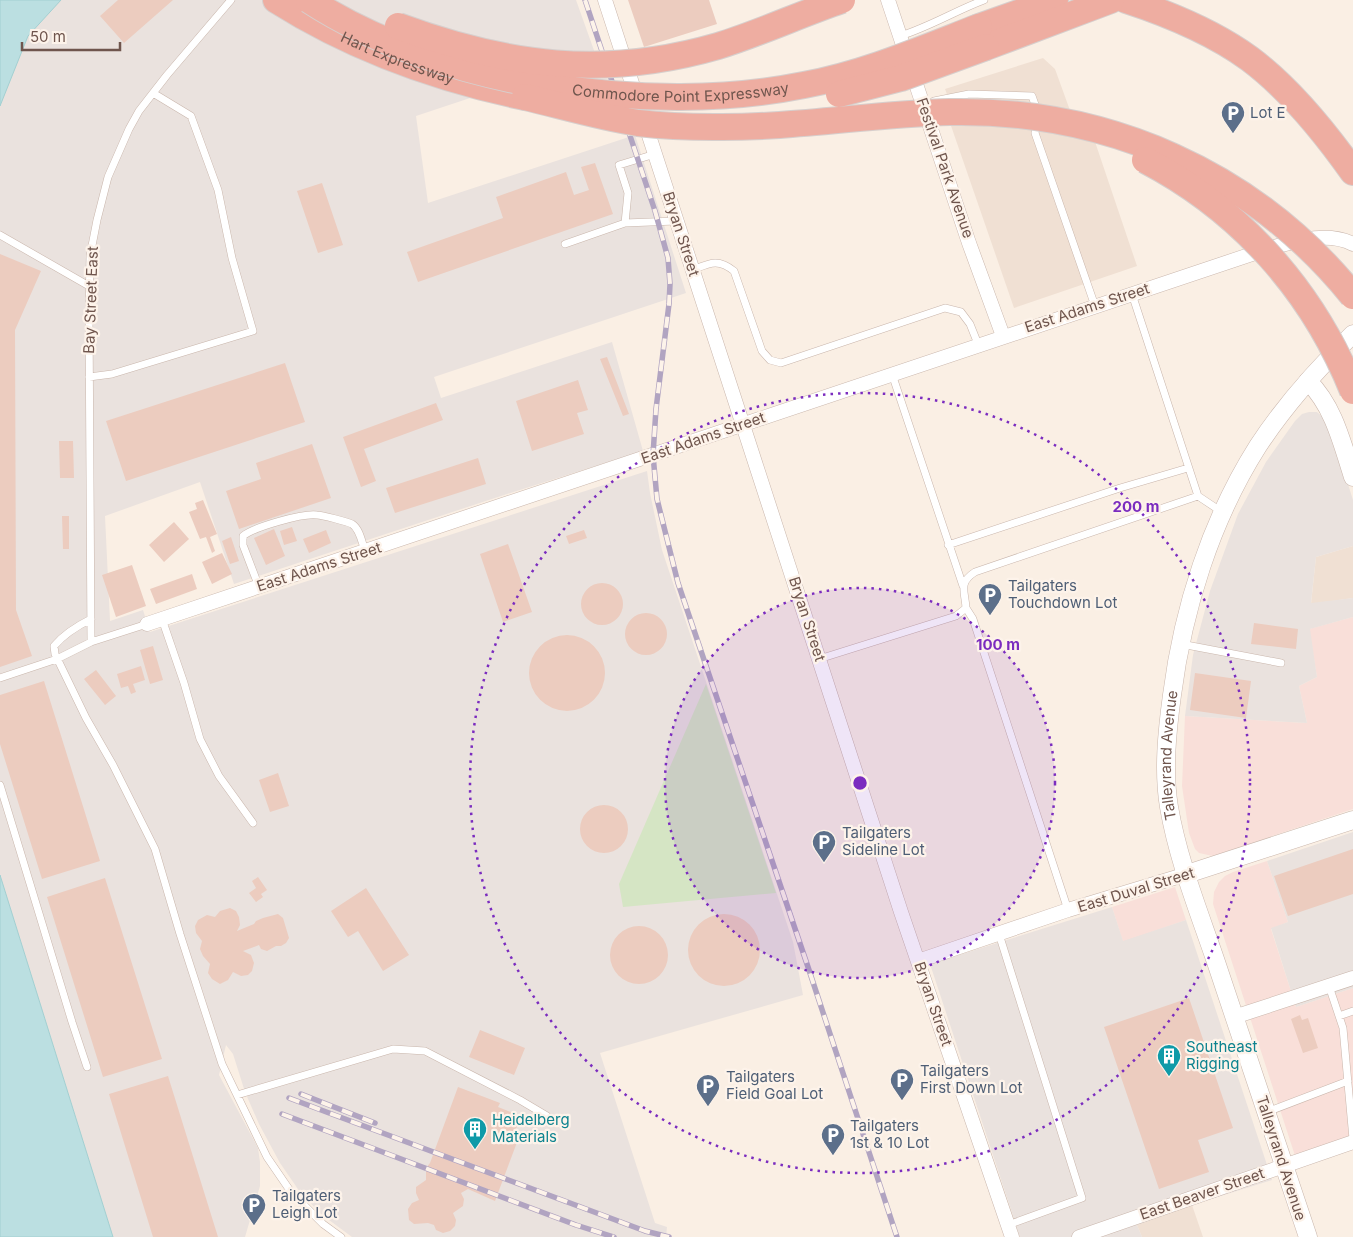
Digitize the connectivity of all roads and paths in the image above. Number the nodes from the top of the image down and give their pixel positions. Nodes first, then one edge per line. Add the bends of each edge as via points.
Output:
1 (231, 0) edge
2 (276, 0) edge
3 (309, 0) edge
4 (332, 0) edge
5 (605, 0) edge
6 (842, 0) edge
7 (888, 0) edge
8 (967, 0) edge
9 (984, 0) edge
10 (1055, 0) edge
11 (1111, 0) edge
12 (1126, 0) edge
13 (957, 10) junction
14 (900, 36) junction
15 (983, 37) junction
16 (1251, 60) junction
17 (153, 93) junction
18 (525, 97) junction
19 (923, 103) junction
20 (987, 113) junction
21 (1353, 145) edge
22 (655, 154) junction
23 (1353, 172) edge
24 (676, 221) junction
25 (625, 223) junction
26 (0, 235) edge
27 (565, 244) dead end
28 (1353, 244) edge
29 (692, 270) junction
30 (90, 286) junction
31 (1132, 293) junction
32 (1353, 296) edge
33 (1094, 306) junction
34 (1353, 334) edge
35 (1004, 336) junction
36 (978, 344) junction
37 (892, 374) junction
38 (89, 377) junction
39 (1308, 381) junction
40 (1353, 391) edge
41 (743, 424) junction
42 (1188, 468) junction
43 (1353, 477) edge
44 (1198, 496) junction
45 (1223, 512) junction
46 (948, 545) junction
47 (365, 551) junction
48 (963, 586) junction
49 (259, 587) junction
50 (966, 608) junction
51 (91, 618) junction
52 (162, 619) junction
53 (147, 624) joint
54 (91, 642) junction
55 (1181, 644) junction
56 (57, 659) junction
57 (819, 659) junction
58 (1282, 664) dead end
59 (0, 678) edge
60 (0, 785) edge
61 (1353, 820) edge
62 (253, 823) dead end
63 (1187, 874) junction
64 (1068, 910) junction
65 (999, 934) junction
66 (918, 961) junction
67 (1353, 978) edge
68 (1329, 986) junction
69 (1353, 1010) edge
70 (1339, 1016) junction
71 (1234, 1017) junction
72 (88, 1067) dead end
73 (1348, 1081) junction
74 (237, 1095) junction
75 (1266, 1112) junction
76 (547, 1116) dead end
77 (1353, 1141) edge
78 (1284, 1165) junction
79 (1010, 1231) edge
80 (341, 1237) edge
81 (1079, 1237) edge
82 (1308, 1237) edge

1 - 17 lane, Bay Street East
2 - 18 highway, Hart Expressway via 342,36 409,65
3 - 15 highway, Commodore Point Expressway, bridge via 335,16 388,40 470,69 515,80 608,94 744,94 818,83
4 - 6 highway, bridge via 412,31 482,53 537,62 585,65 645,61 698,52
5 - 22 street, Bryan Street
7 - 14 street, Festival Park Avenue
8 - 13 lane
9 - 13 lane
10 - 15 highway, Commodore Point Expressway
11 - 15 highway, Commodore Point Expressway
12 - 16 highway via 1196,28
13 - 14 lane via 924,28
14 - 19 street, Festival Park Avenue
15 - 18 highway, Commodore Point Expressway, bridge via 924,70 877,85 763,107 645,112
16 - 21 highway via 1308,98
16 - 23 highway via 1307,114
17 - 30 lane, Bay Street East via 129,129 108,177 90,256
17 - 38 lane via 191,116 218,190 232,258 253,331 112,374
18 - 20 highway, bridge via 622,120 685,126 748,126 906,114
19 - 33 lane via 969,94 1032,96 1038,112 1035,133
19 - 35 street, Festival Park Avenue
20 - 32 highway, bridge via 1081,124 1136,141 1186,162 1235,190 1278,221 1315,254
20 - 40 highway, bridge via 1052,125 1118,148 1163,170 1213,203 1256,241 1300,292 1332,344
22 - 24 street, Bryan Street
22 - 25 lane via 619,165 628,193
24 - 25 lane
24 - 29 street, Bryan Street
25 - 27 lane
26 - 30 lane
28 - 31 street, East Adams Street via 1322,238 1287,243
29 - 36 lane via 718,262 734,271 762,351 770,360 780,363 945,308 961,312
29 - 41 street, Bryan Street
30 - 38 lane, Bay Street East
31 - 33 street, East Adams Street
31 - 42 lane
33 - 35 street, East Adams Street
34 - 39 street, Talleyrand Avenue
35 - 36 street, East Adams Street
36 - 37 street, East Adams Street
37 - 41 street, East Adams Street
37 - 46 lane
38 - 51 lane, Bay Street East
39 - 43 street via 1332,415
39 - 45 street, Talleyrand Avenue via 1257,449
41 - 47 street, East Adams Street
41 - 57 street, Bryan Street
42 - 44 lane
42 - 46 lane
44 - 45 lane
44 - 48 lane via 974,572 966,577
45 - 55 street, Talleyrand Avenue via 1194,591
46 - 48 lane
47 - 49 street, East Adams Street
47 - 49 lane via 352,524 317,514 250,531 243,536 243,545
48 - 50 lane
49 - 52 street, East Adams Street
50 - 57 lane via 956,616
50 - 64 lane via 973,619
51 - 54 lane, Bay Street East
51 - 56 lane via 59,639 54,646
52 - 53 street, East Adams Street
52 - 62 lane via 200,739 219,776
53 - 54 lane, East Adams Street
54 - 56 lane, East Adams Street
55 - 58 lane
55 - 63 street, Talleyrand Avenue via 1166,759 1169,806
56 - 59 lane, East Adams Street
56 - 74 lane via 155,849 222,1064
57 - 66 street, Bryan Street
60 - 72 lane
61 - 63 street, East Duval Street
63 - 64 street, East Duval Street
63 - 71 street, Talleyrand Avenue
64 - 65 street, East Duval Street
65 - 66 street, East Duval Street
65 - 79 lane via 1082,1198
66 - 79 street, Bryan Street
67 - 68 street
68 - 70 lane
68 - 71 street
69 - 70 lane
70 - 73 lane
71 - 75 street, Talleyrand Avenue
73 - 75 lane
73 - 77 lane
74 - 76 lane via 393,1049 425,1051
74 - 80 lane via 280,1177 323,1224
75 - 78 street, Talleyrand Avenue
77 - 78 street, East Beaver Street
78 - 81 street, East Beaver Street
78 - 82 street, Talleyrand Avenue

